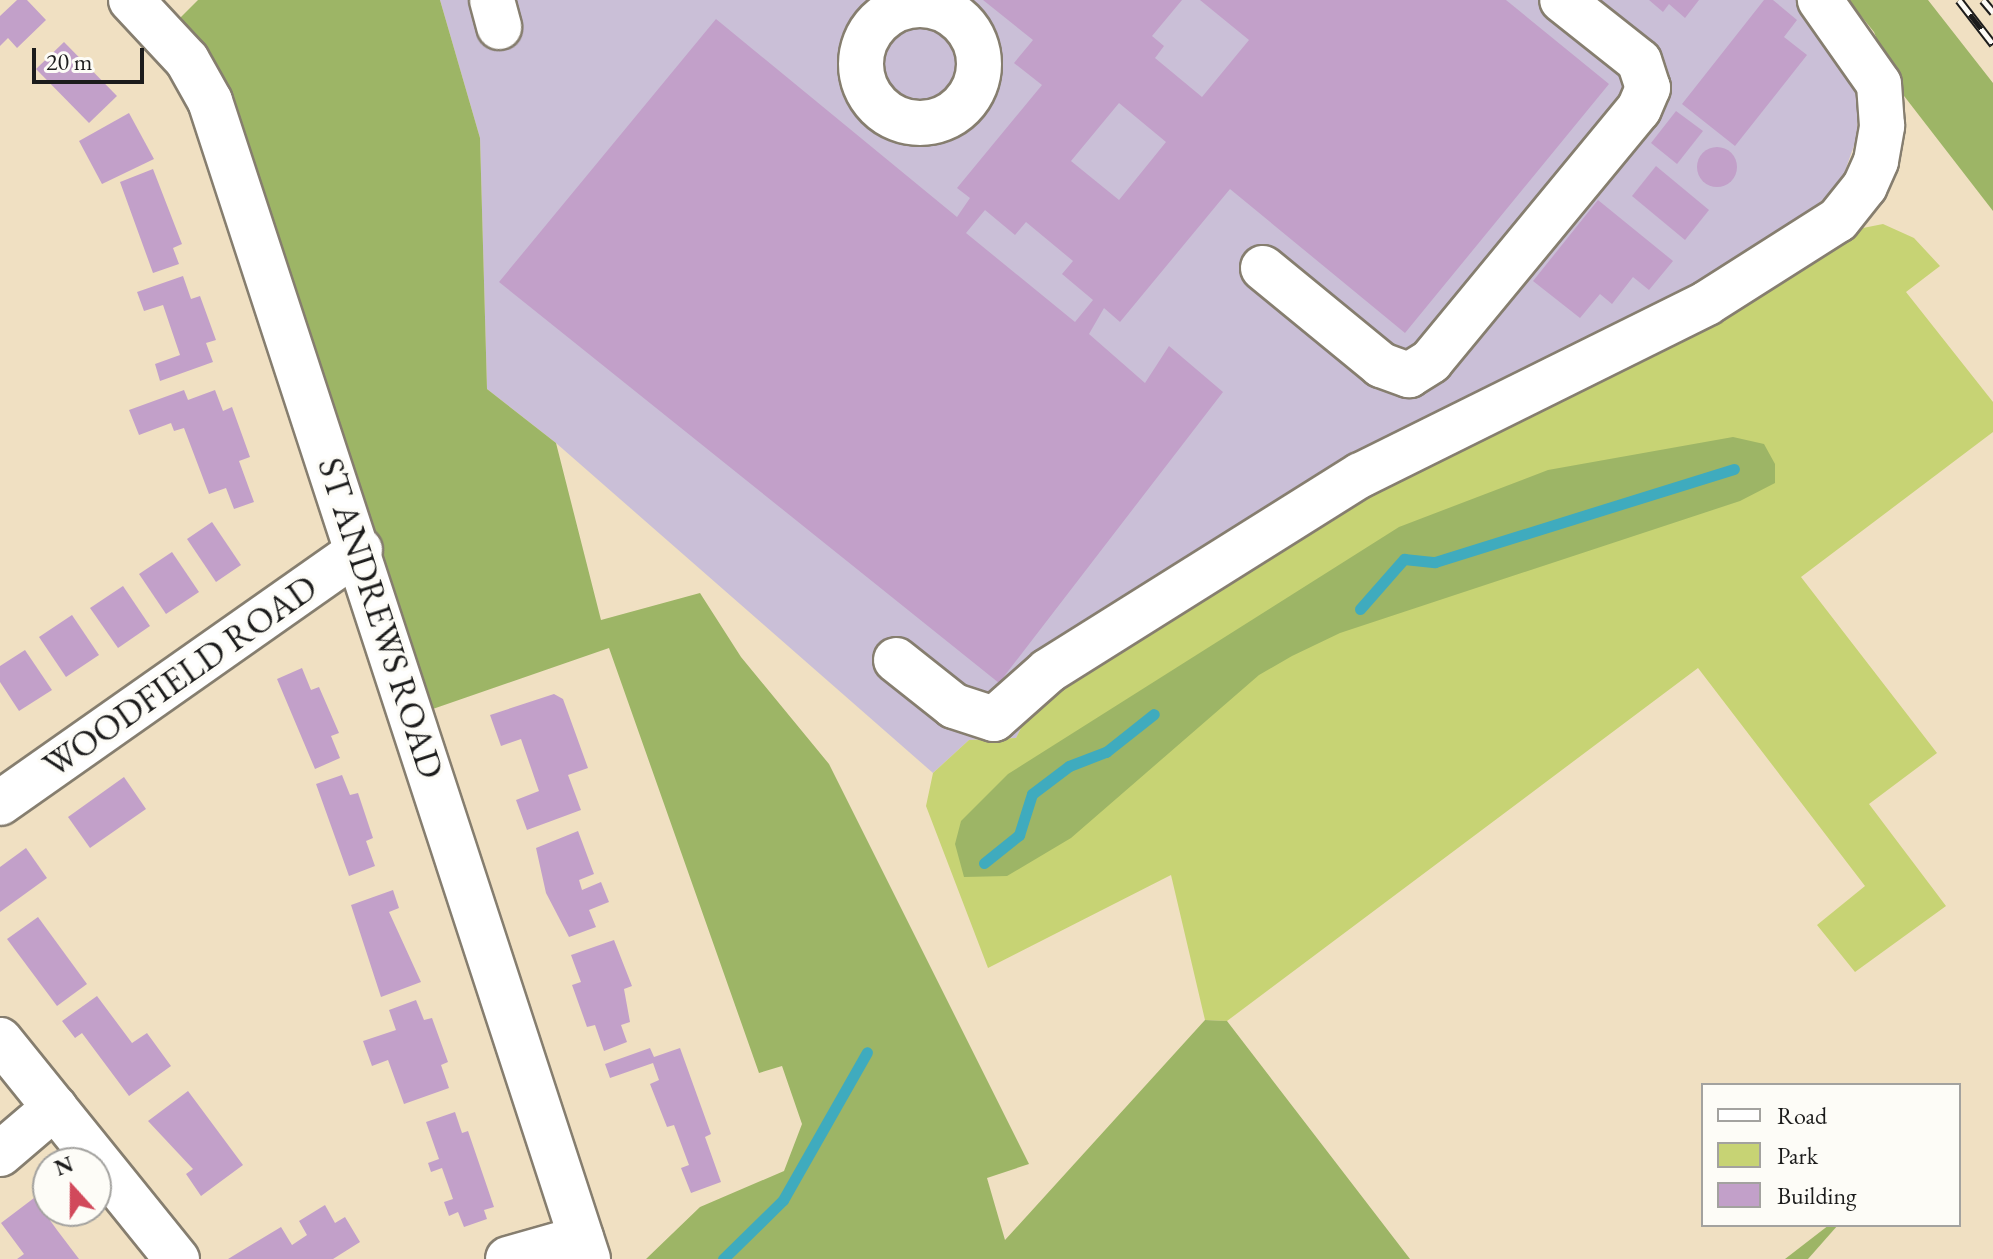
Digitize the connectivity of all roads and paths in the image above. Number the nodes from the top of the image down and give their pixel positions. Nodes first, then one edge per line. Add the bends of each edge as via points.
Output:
1 (131, 0) edge
2 (1562, 0) edge
3 (1820, 0) edge
4 (1263, 268) dead end
5 (360, 550) junction
6 (896, 660) dead end
7 (0, 803) edge
8 (0, 1040) edge
9 (55, 1107) junction
10 (0, 1154) edge
11 (585, 1248) edge
12 (177, 1259) edge
13 (508, 1259) edge

1 - 5 street, ST ANDREWS ROAD via 187,60 210,101
2 - 4 street via 1639,61 1648,88 1639,109 1431,361 1409,375 1381,365
3 - 6 street via 1879,84 1882,126 1876,161 1865,186 1838,220 1707,303 1361,475 1048,671 994,719 954,706
5 - 7 street, WOODFIELD ROAD
5 - 11 street, ST ANDREWS ROAD
8 - 9 street
9 - 10 street
9 - 12 street
11 - 13 street

